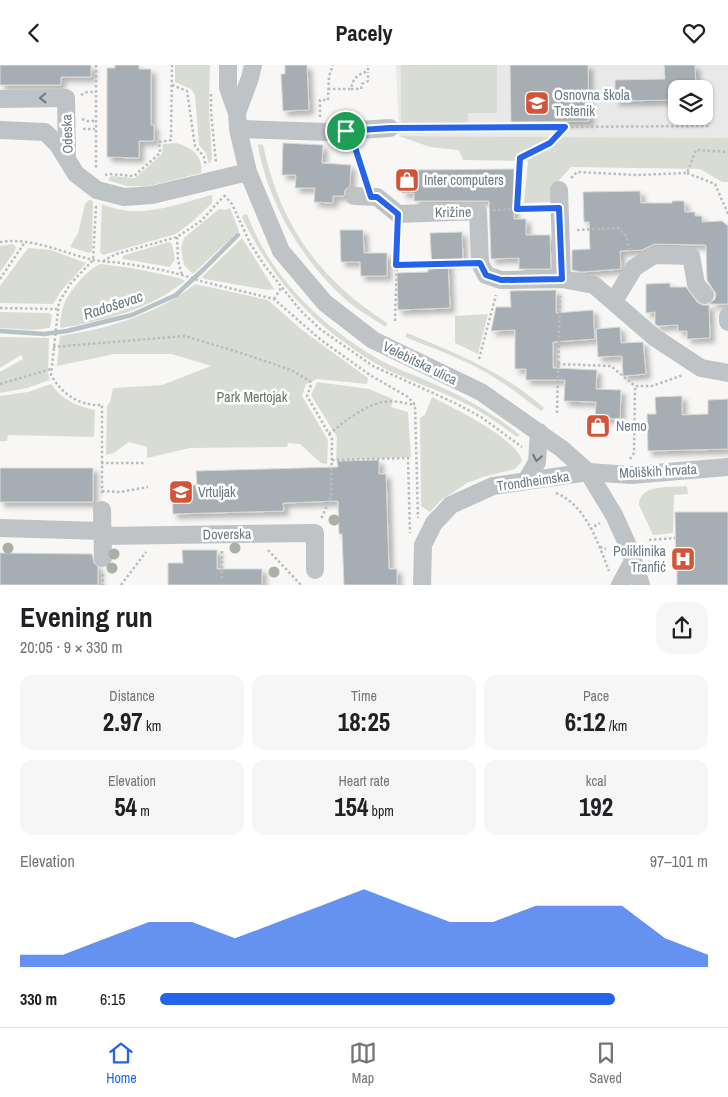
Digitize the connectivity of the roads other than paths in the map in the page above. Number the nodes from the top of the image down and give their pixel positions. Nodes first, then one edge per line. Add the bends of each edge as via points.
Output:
1 (228, 65) edge
2 (253, 65) edge
3 (0, 99) edge
4 (237, 121) junction
5 (390, 128) road end
6 (0, 131) edge
7 (67, 159) junction
8 (248, 172) junction
9 (559, 190) road end
10 (362, 196) road end
11 (562, 279) junction
12 (705, 295) dead end
13 (614, 301) junction
14 (728, 316) edge
15 (728, 322) edge
16 (728, 373) edge
17 (539, 431) junction
18 (728, 467) edge
19 (588, 473) junction
20 (526, 481) junction
21 (102, 510) road end
22 (0, 528) edge
23 (102, 533) junction
24 (103, 558) dead end
25 (634, 561) junction
26 (315, 570) dead end
27 (615, 579) edge
28 (422, 585) edge
29 (641, 585) edge

1 - 4 street, Velebitska ulica via 228,88
2 - 4 street
7 -> 3 street, Odeska via 66,98
4 - 5 street via 320,132
4 - 8 street, Velebitska ulica
6 - 7 street via 45,131
7 - 8 street, Odeska via 76,174 124,197 152,195
8 - 17 street, Velebitska ulica via 281,251 325,303 373,340 481,392
9 - 11 street
10 - 11 street, Križine via 377,197 398,214 485,210 480,263 486,275 501,280
11 - 13 street via 594,285
12 - 13 street via 696,284 691,256 654,255 634,268
13 - 16 street via 654,337 700,368
14 - 15 street
17 - 19 street, Velebitska ulica
17 -> 20 street via 537,462
18 - 19 street, Moliških hrvata via 631,475
19 - 20 street, Trondheimska
19 - 25 street, Velebitska ulica via 614,515
20 - 28 street, Trondheimska via 493,486 451,505 434,523 423,545
21 - 23 street
22 - 23 street, Doverska
23 - 24 street
23 - 26 street, Doverska via 315,533
25 - 27 street
25 - 29 street, Velebitska ulica

